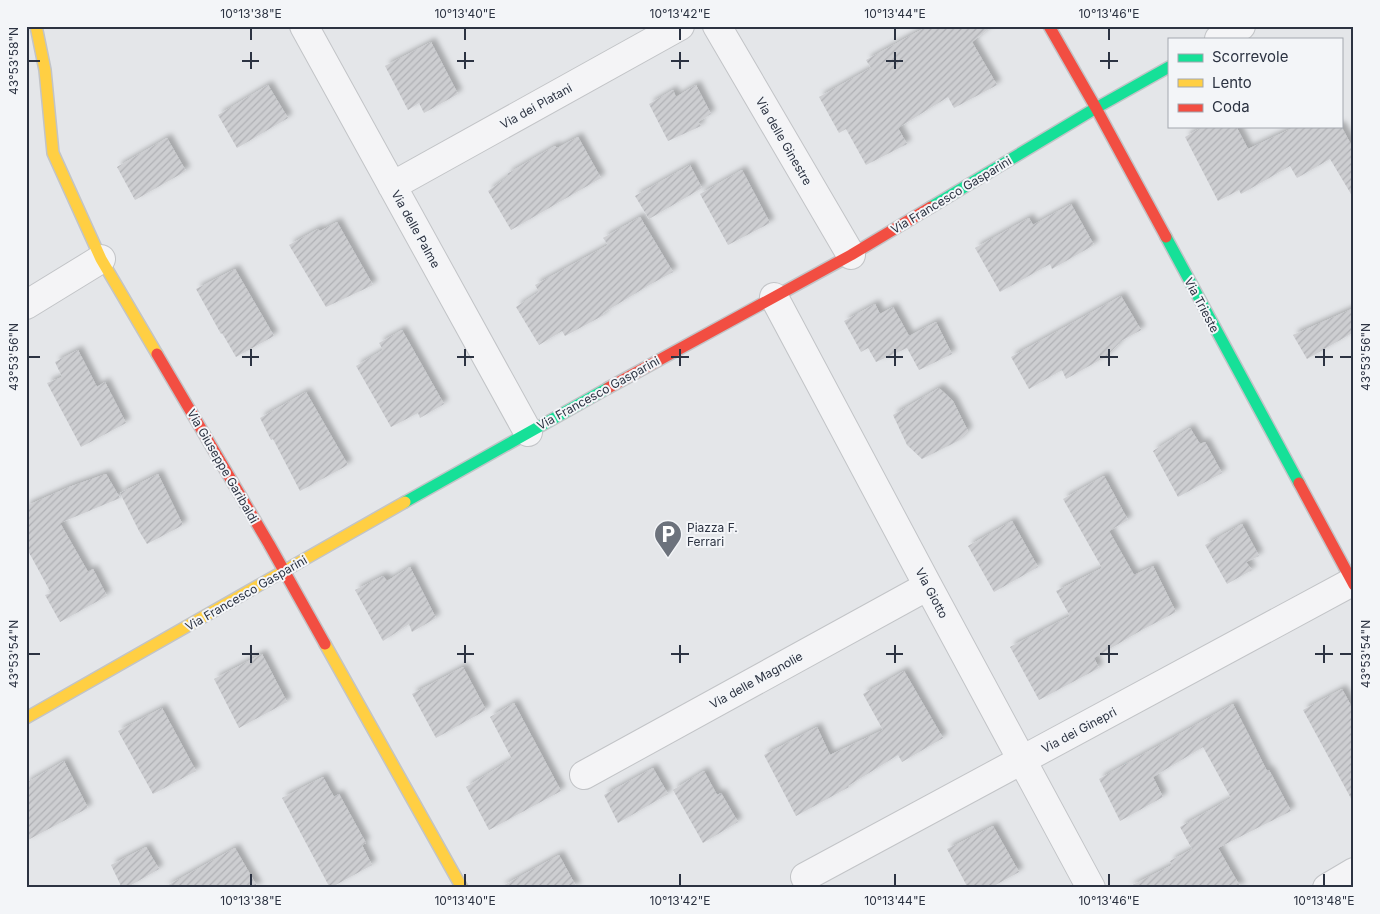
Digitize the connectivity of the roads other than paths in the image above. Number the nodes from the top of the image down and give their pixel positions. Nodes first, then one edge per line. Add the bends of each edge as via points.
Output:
1 (36, 26) edge
2 (304, 26) edge
3 (680, 26) edge
4 (718, 26) edge
5 (1049, 26) edge
6 (1241, 26) edge
7 (1221, 38) edge
8 (1168, 68) edge
9 (1096, 108) junction
10 (392, 186) junction
11 (850, 255) junction
12 (101, 259) junction
13 (774, 297) junction
14 (26, 305) edge
15 (528, 432) junction
16 (284, 570) junction
17 (1353, 584) edge
18 (928, 586) junction
19 (26, 718) edge
20 (1022, 761) junction
21 (584, 774) dead end
22 (1354, 872) edge
23 (805, 877) dead end
24 (462, 888) edge
25 (1090, 888) edge
26 (1327, 888) edge

1 - 12 street, Via Giuseppe Garibaldi via 45,70 53,153
2 - 10 street, Via delle Palme
3 - 10 street, Via dei Platani
4 - 11 street, Via delle Ginestre
5 - 9 street, Via Trieste
6 - 7 street
8 - 9 street, Via Francesco Gasparini
9 - 11 street, Via Francesco Gasparini
9 - 17 street, Via Trieste
10 - 15 street, Via delle Palme
11 - 13 street, Via Francesco Gasparini
12 - 14 street
12 - 16 street, Via Giuseppe Garibaldi
13 - 15 street, Via Francesco Gasparini
13 - 18 street, Via Giotto
15 - 16 street, Via Francesco Gasparini
16 - 19 street, Via Francesco Gasparini
16 - 24 street, Via Giuseppe Garibaldi
17 - 20 street, Via dei Ginepri
18 - 20 street, Via Giotto
18 - 21 street, Via delle Magnolie
20 - 23 street, Via dei Ginepri
20 - 25 street, Via Giotto
22 - 26 street

